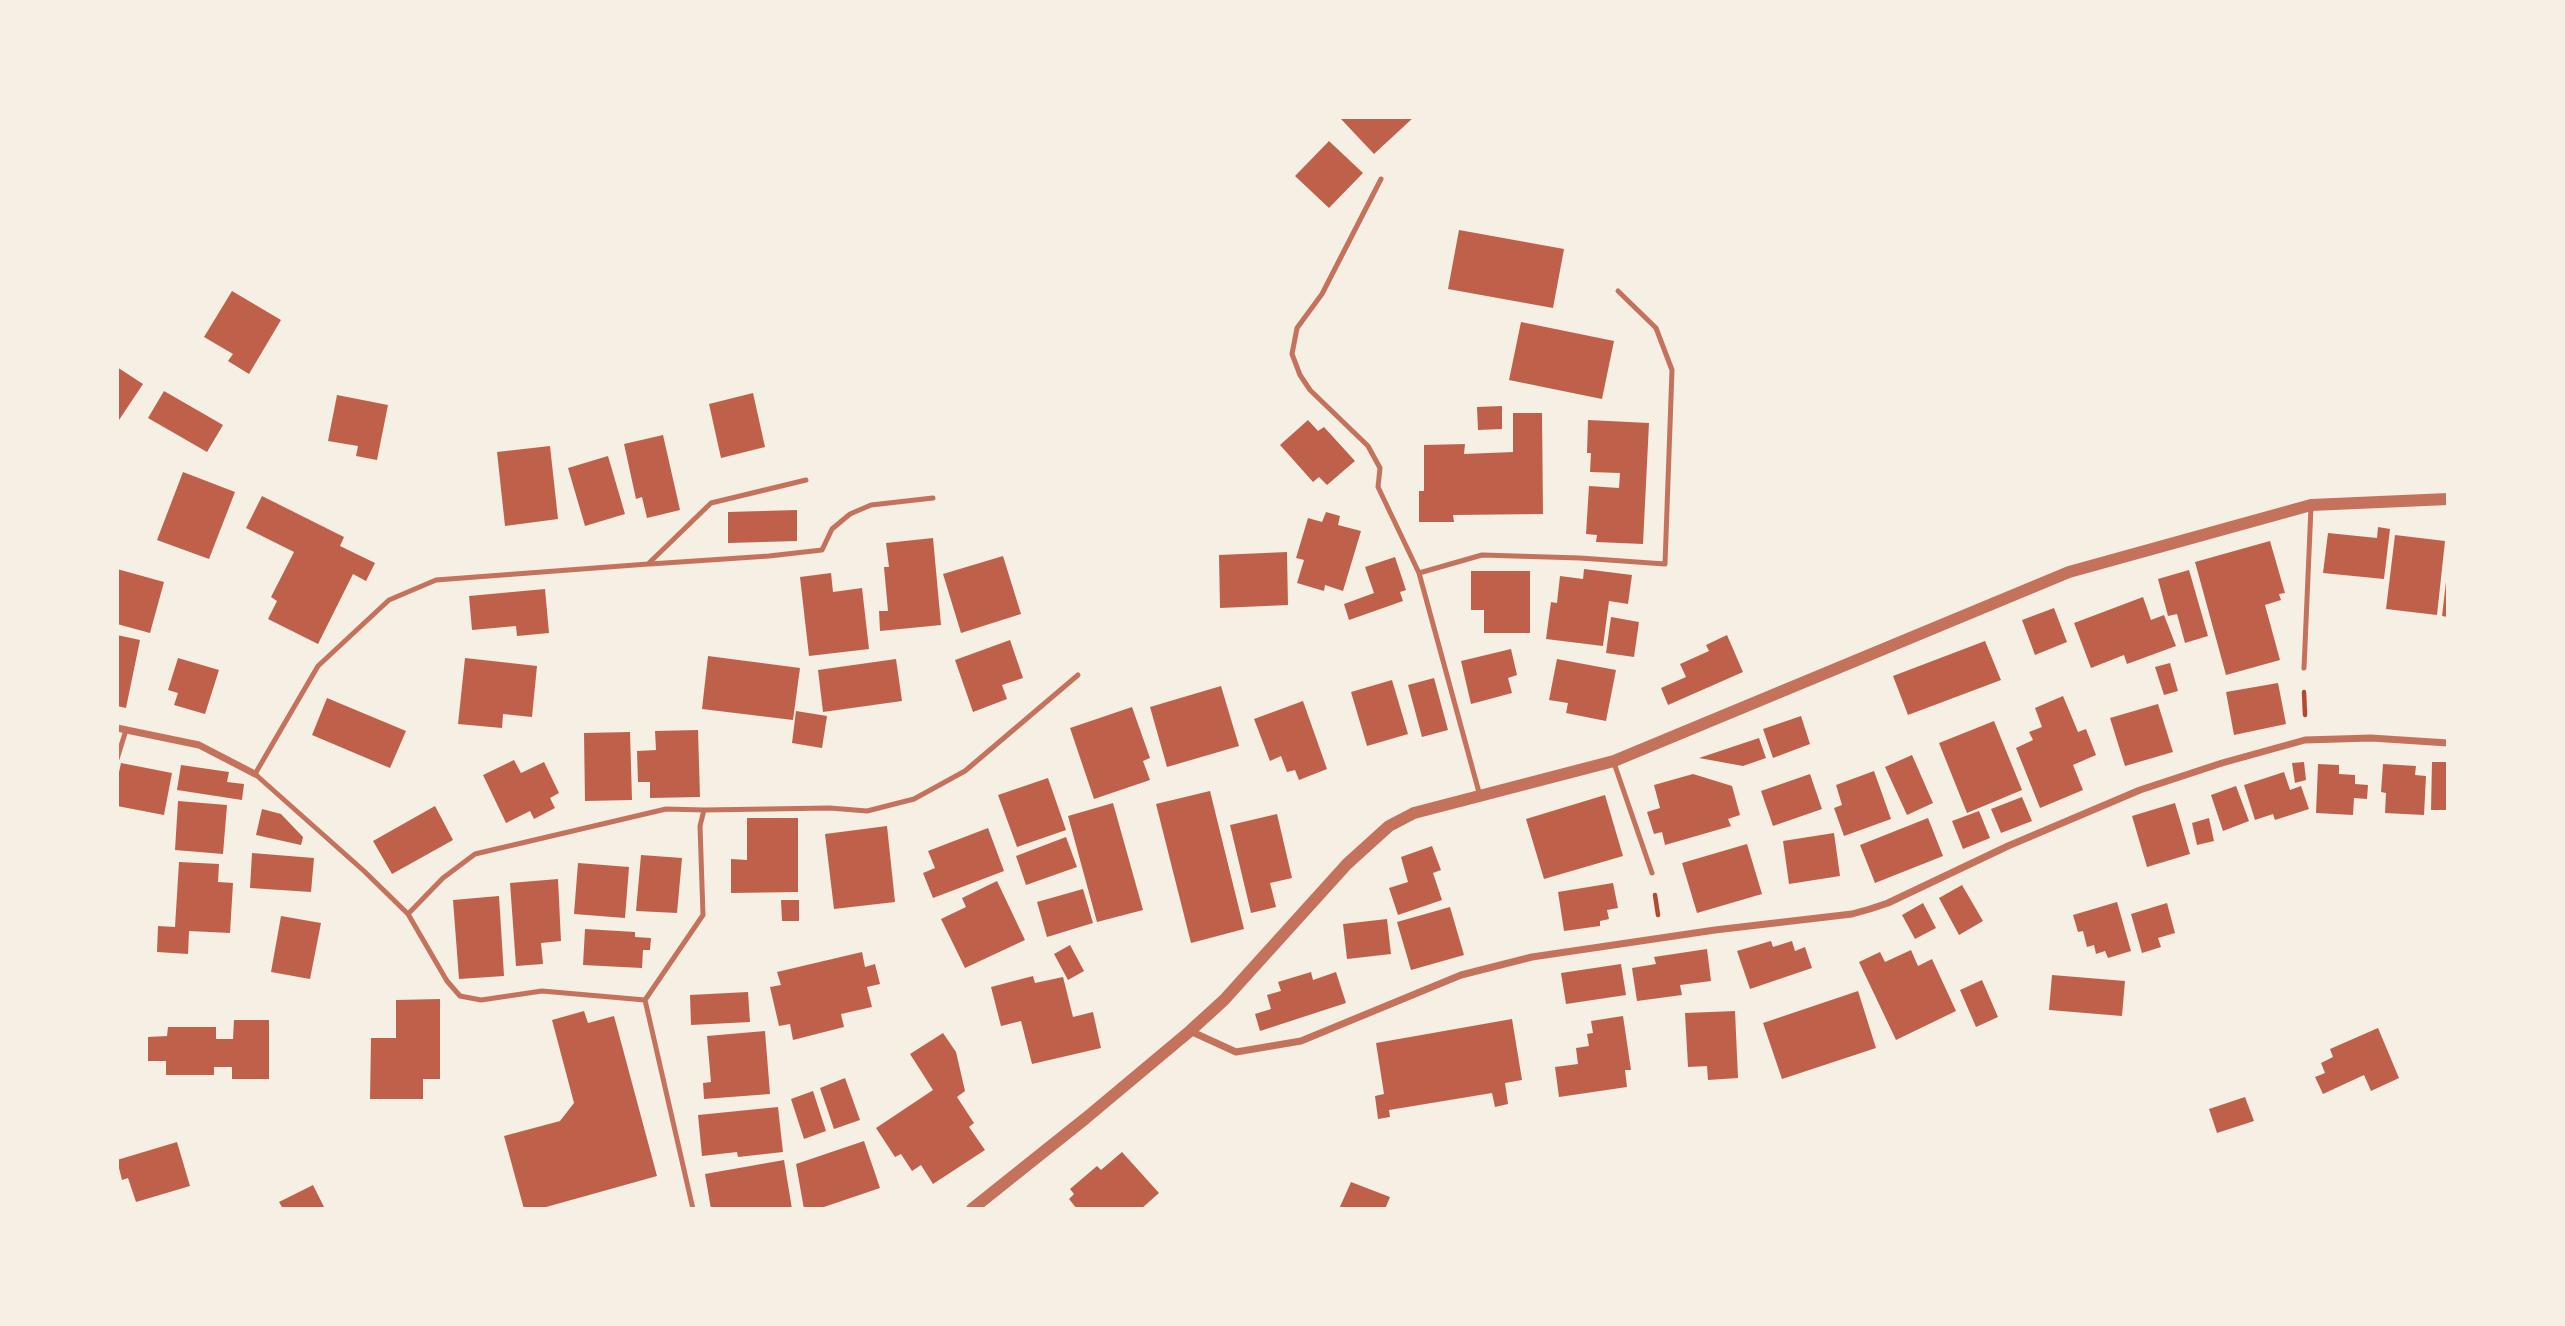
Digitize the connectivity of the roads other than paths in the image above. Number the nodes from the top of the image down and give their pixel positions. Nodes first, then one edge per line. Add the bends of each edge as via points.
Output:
1 (1381, 179) dead end
2 (1618, 291) dead end
3 (806, 481) dead end
4 (933, 498) dead end
5 (2448, 499) edge
6 (2311, 505) junction
7 (648, 564) junction
8 (1419, 573) junction
9 (2304, 668) road end
10 (1078, 675) dead end
11 (117, 728) edge
12 (126, 730) junction
13 (2448, 743) edge
14 (117, 759) edge
15 (1614, 761) junction
16 (255, 774) junction
17 (1480, 796) junction
18 (704, 810) junction
19 (1652, 873) road end
20 (408, 914) junction
21 (645, 1000) junction
22 (1190, 1031) junction
23 (693, 1209) edge
24 (972, 1209) edge

1 - 8 lane via 1322,295 1297,328 1292,354 1310,390 1368,446 1380,468 1378,487
2 - 8 lane via 1656,328 1672,370 1665,564 1482,555
3 - 7 lane via 711,503
4 - 7 lane via 871,505 850,514 832,529 822,550
5 - 6 street
6 - 9 lane
6 - 15 street via 2069,572
7 - 16 lane via 436,580 389,600 318,666
8 - 17 lane
10 - 18 lane via 965,771 914,799 867,811
11 - 12 street
12 - 14 lane
12 - 16 street via 199,745
13 - 22 street via 2305,740 2140,790 1888,903 1852,914 1532,957 1461,975 1301,1041 1236,1052
15 - 17 street
15 - 19 lane
16 - 20 lane
17 - 22 street via 1414,813 1389,827 1348,864
18 - 20 lane via 666,809 475,854
18 - 21 lane via 700,826 702,915
20 - 21 lane via 460,996 481,1000 542,991
21 - 23 lane
22 - 24 street

